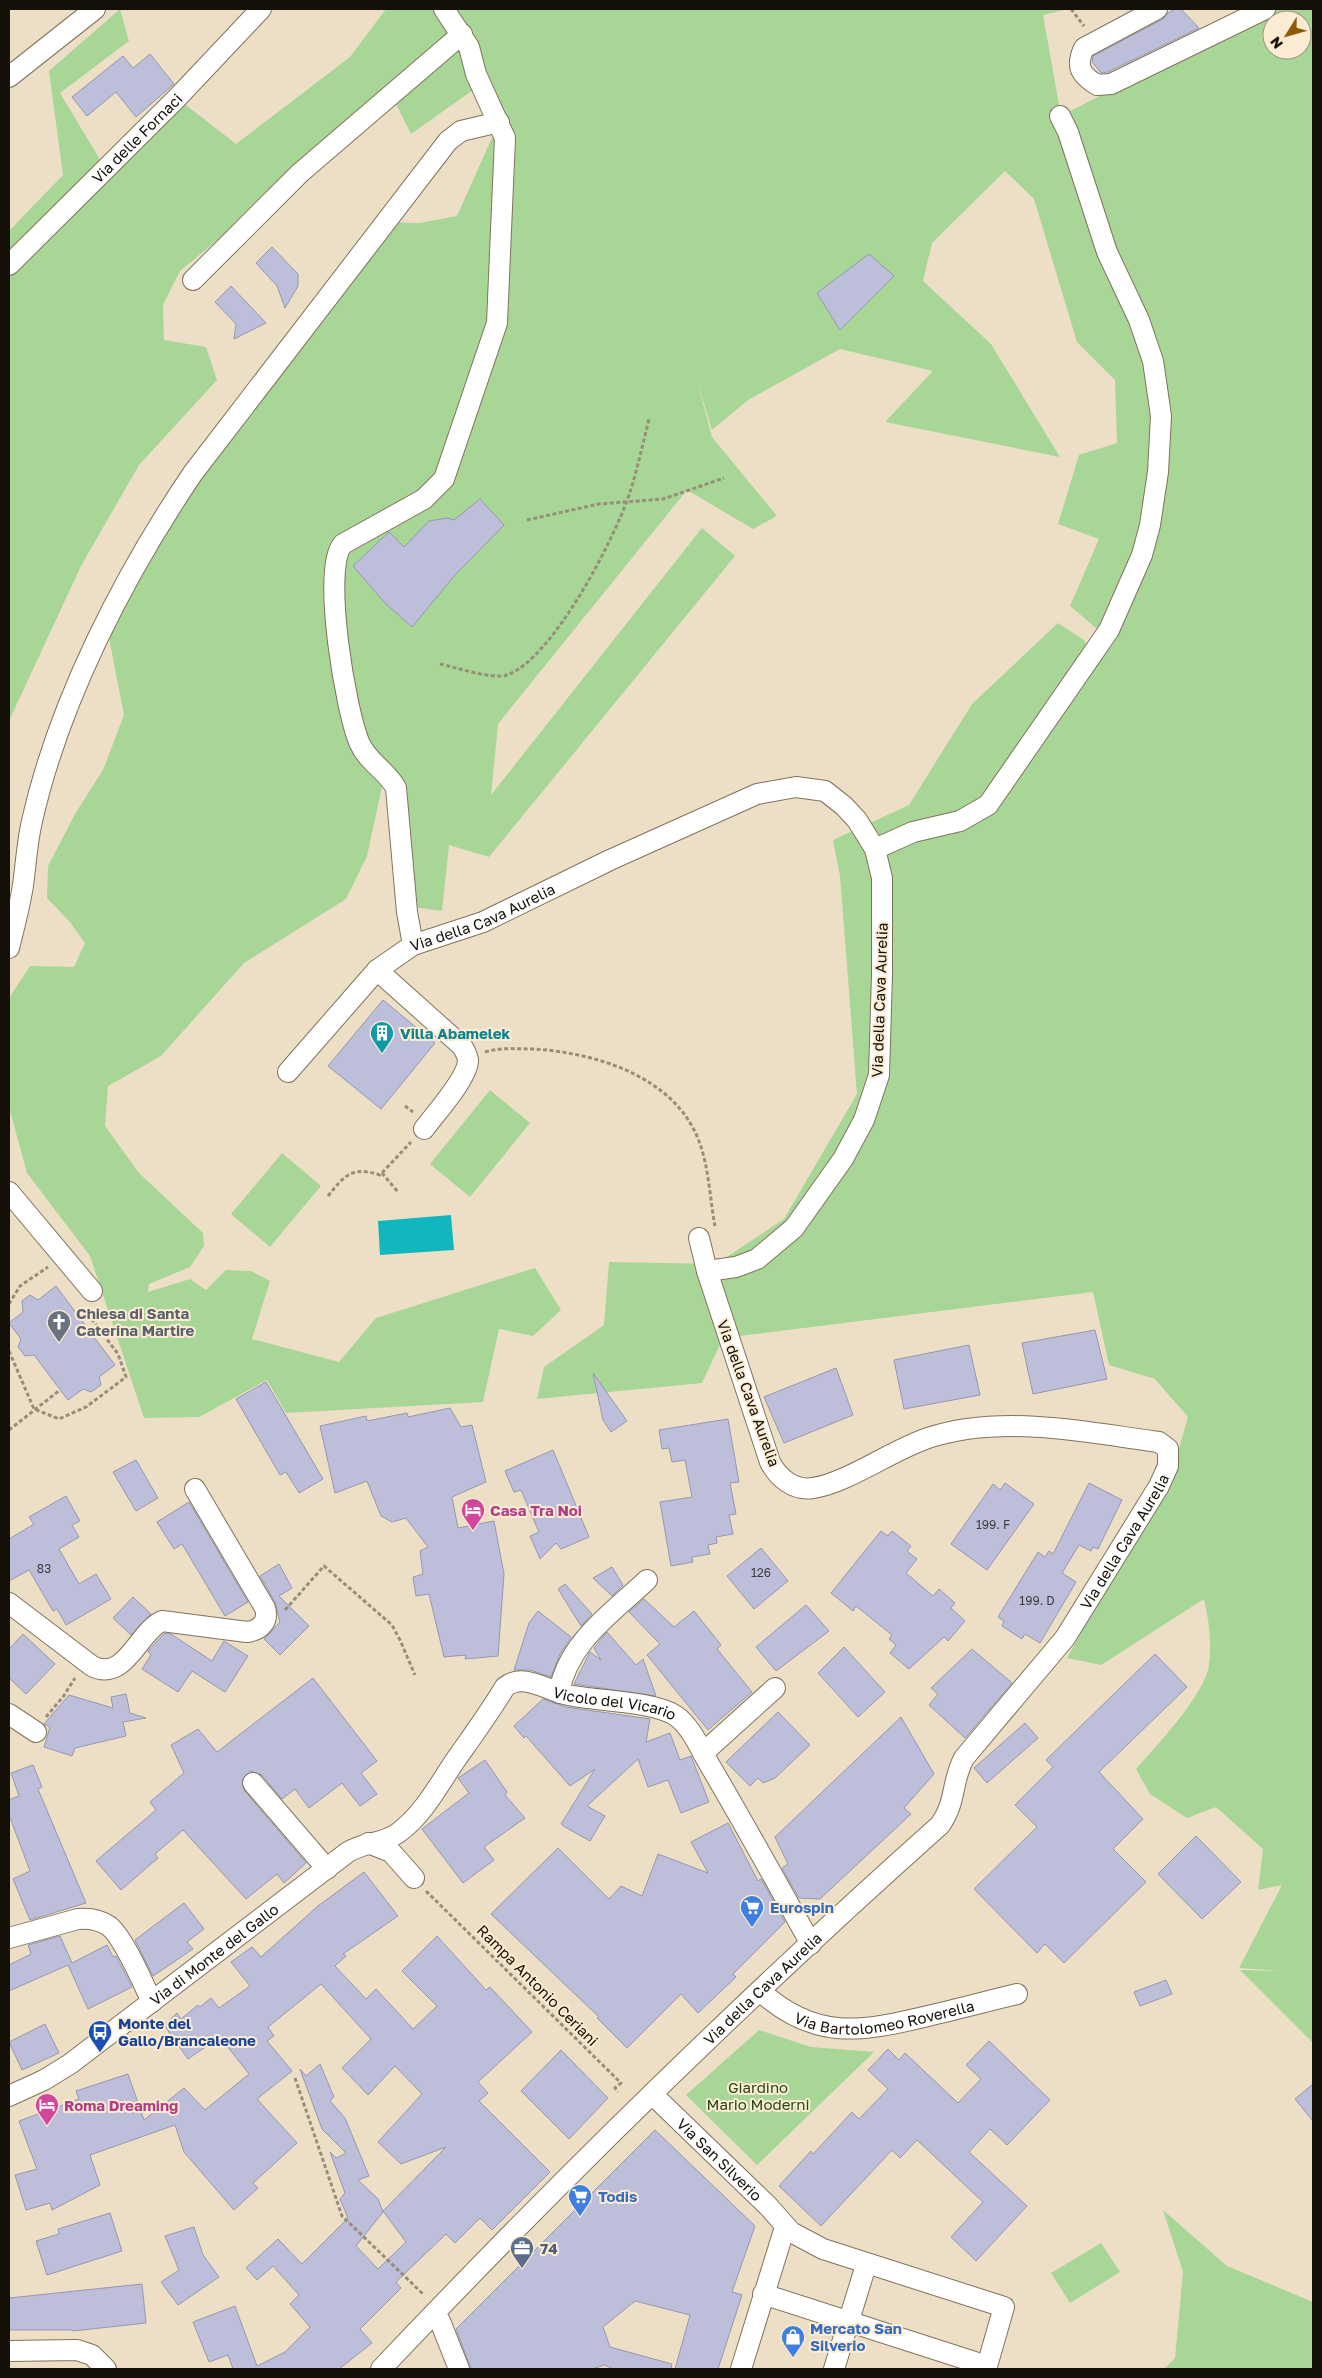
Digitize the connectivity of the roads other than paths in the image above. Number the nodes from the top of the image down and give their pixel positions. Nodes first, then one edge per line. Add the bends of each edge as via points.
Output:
1 (95, 9) edge
2 (262, 9) edge
3 (444, 9) edge
4 (1157, 9) edge
5 (1265, 9) edge
6 (462, 34) junction
7 (9, 77) edge
8 (1060, 116) dead end
9 (499, 122) junction
10 (9, 265) edge
11 (193, 280) dead end
12 (857, 820) junction
13 (913, 832) junction
14 (875, 849) junction
15 (413, 945) junction
16 (9, 948) edge
17 (377, 970) junction
18 (288, 1072) dead end
19 (424, 1128) road end
20 (9, 1192) edge
21 (708, 1235) road end
22 (707, 1271) junction
23 (88, 1300) road end
24 (195, 1489) dead end
25 (647, 1580) dead end
26 (9, 1603) edge
27 (775, 1688) dead end
28 (559, 1693) junction
29 (9, 1714) edge
30 (36, 1732) road end
31 (703, 1753) junction
32 (253, 1783) dead end
33 (368, 1843) junction
34 (327, 1869) junction
35 (414, 1878) dead end
36 (9, 1938) edge
37 (811, 1944) junction
38 (760, 1991) junction
39 (1017, 1994) dead end
40 (152, 2002) junction
41 (652, 2094) junction
42 (9, 2096) edge
43 (785, 2227) junction
44 (866, 2265) junction
45 (764, 2294) junction
46 (434, 2314) junction
47 (849, 2320) junction
48 (9, 2351) edge
49 (106, 2369) edge
50 (381, 2369) edge
51 (459, 2369) edge
52 (741, 2369) edge
53 (834, 2369) edge

1 - 7 street
2 - 10 street, Via delle Fornaci
3 - 6 street
4 - 5 street via 1084,48 1079,60 1087,79 1097,85 1111,84
6 - 9 street via 470,47 478,80
6 - 11 street via 300,172
8 - 13 street via 1107,252 1139,320 1153,361 1161,416 1158,472 1150,524 1142,555 1110,630 988,805 960,821
9 - 15 street via 505,138 505,165 499,310 494,336 450,466 432,494 343,544 334,561 336,625 344,681 360,746 396,788
9 - 16 street via 461,131 448,141 193,473 161,521 106,624 54,747 31,823 23,887
12 - 13 street via 886,832
12 - 14 street, Via della Cava Aurelia
12 - 15 street, Via della Cava Aurelia via 825,791 796,787 757,794 483,922
13 - 14 street
14 - 22 street, Via della Cava Aurelia via 882,878 879,1075 864,1120 843,1159 794,1228 757,1259 736,1267
15 - 17 street, Via della Cava Aurelia
17 - 18 street, Via della Cava Aurelia
17 - 19 street via 462,1046 467,1057 468,1064 456,1087
20 - 23 street
21 - 22 street
22 - 37 street, Via della Cava Aurelia via 770,1462 795,1486 813,1488 832,1482 904,1447 954,1432 1049,1428 1161,1442 1168,1449 1168,1466 1159,1486 1065,1638 964,1758 954,1780 951,1807 940,1825
24 - 26 street via 264,1608 265,1622 255,1630 247,1632 162,1621 150,1629 122,1662 112,1669 100,1670
25 - 28 street via 576,1649 564,1671
27 - 31 street
28 - 31 street, Vicolo del Vicario via 672,1714 684,1724
28 - 33 street, Vicolo del Vicario via 526,1681 510,1683 416,1817 396,1834
29 - 30 street
31 - 37 street, Vicolo del Vicario
32 - 34 street
33 - 34 street, Via di Monte del Gallo via 354,1848
33 - 35 street via 391,1852
34 - 40 street, Via di Monte del Gallo
36 - 40 street via 78,1919 102,1922 115,1932
37 - 38 street, Via della Cava Aurelia
38 - 39 street, Via Bartolomeo Roverella via 790,2015 822,2026 848,2030 902,2022
38 - 41 street, Via della Cava Aurelia
40 - 42 street, Via di Monte del Gallo via 62,2070
41 - 43 street, Via San Silverio via 768,2206
41 - 46 street, Via della Cava Aurelia
43 - 44 street, Via San Silverio via 822,2249
43 - 45 street
44 - 47 street
44 - 47 street, Via San Silverio via 1004,2307 987,2366
45 - 47 street
45 - 52 street
46 - 50 street, Via della Cava Aurelia
46 - 51 street via 440,2321
47 - 53 street
48 - 49 street via 77,2350 92,2355

